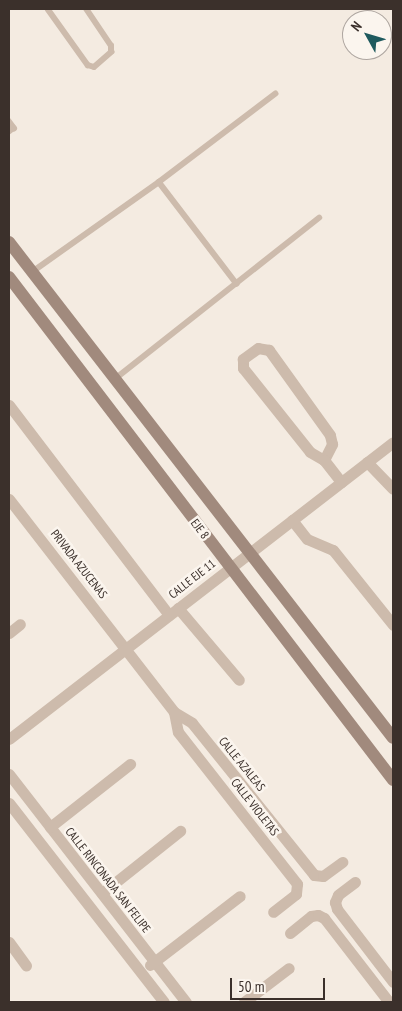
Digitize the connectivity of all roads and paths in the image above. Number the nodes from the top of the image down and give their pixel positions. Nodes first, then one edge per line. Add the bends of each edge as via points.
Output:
1 (48, 9) edge
2 (86, 9) edge
3 (275, 94) dead end
4 (9, 121) edge
5 (9, 132) edge
6 (159, 182) junction
7 (320, 218) dead end
8 (9, 242) edge
9 (32, 272) junction
10 (9, 278) edge
11 (237, 284) junction
12 (115, 379) junction
13 (9, 405) edge
14 (393, 442) edge
15 (324, 460) junction
16 (367, 462) junction
17 (341, 482) junction
18 (393, 489) edge
19 (9, 498) edge
20 (292, 520) junction
21 (249, 552) junction
22 (230, 568) junction
23 (174, 611) junction
24 (20, 624) dead end
25 (393, 625) edge
26 (9, 633) edge
27 (127, 648) junction
28 (239, 680) dead end
29 (174, 712) junction
30 (393, 738) edge
31 (9, 739) edge
32 (130, 764) dead end
33 (9, 774) edge
34 (393, 780) edge
35 (9, 803) edge
36 (50, 827) junction
37 (180, 832) dead end
38 (342, 862) dead end
39 (355, 882) dead end
40 (102, 893) junction
41 (240, 896) dead end
42 (273, 912) dead end
43 (290, 933) dead end
44 (9, 942) edge
45 (154, 962) junction
46 (26, 964) dead end
47 (289, 968) dead end
48 (141, 973) junction
49 (393, 982) edge
50 (164, 1002) edge
51 (186, 1002) edge
52 (244, 1002) edge
53 (389, 1002) edge

1 - 2 lane via 88,65 94,67 111,52 111,46
3 - 6 lane
4 - 5 lane via 14,128
6 - 9 lane
6 - 11 lane
7 - 11 lane
8 - 9 main road, EJE 8
9 - 12 main road, EJE 8
10 - 22 main road, EJE 8
11 - 12 lane
12 - 21 main road, EJE 8
13 - 23 street
14 - 16 street, CALLE EJE 11
15 - 15 street via 310,452 243,368 243,359 258,348 269,350 330,435 332,444
15 - 17 street
16 - 17 street, CALLE EJE 11
16 - 18 street
17 - 20 street, CALLE EJE 11
19 - 27 street, PRIVADA AZUCENAS
20 - 21 street, CALLE EJE 11
20 - 25 street via 307,539 333,550
21 - 22 street, CALLE EJE 11
21 - 30 main road, EJE 8
22 - 23 street, CALLE EJE 11
22 - 34 main road, EJE 8
23 - 27 street, CALLE EJE 11
23 - 28 street
24 - 26 street
27 - 29 street, CALLE AZALEAS
27 - 31 street, CALLE EJE 11
29 - 38 street, CALLE AZALEAS via 192,723 314,875 322,876
29 - 42 street, CALLE VIOLETAS via 178,732 297,884 296,894
32 - 36 street
33 - 36 street, CALLE RINCONADA SAN FELIPE
35 - 48 street
36 - 40 street, CALLE RINCONADA SAN FELIPE
37 - 40 street
39 - 49 street via 338,895 335,902
40 - 45 street, CALLE RINCONADA SAN FELIPE
41 - 45 street
43 - 53 street via 311,916 324,918
44 - 46 street
45 - 48 street
45 - 51 street, CALLE RINCONADA SAN FELIPE
47 - 52 street
48 - 50 street

